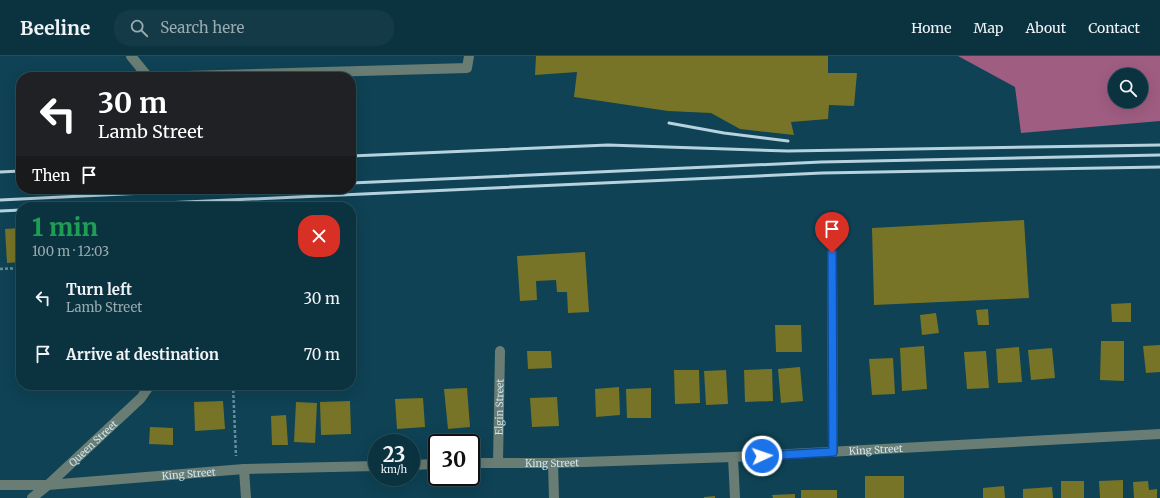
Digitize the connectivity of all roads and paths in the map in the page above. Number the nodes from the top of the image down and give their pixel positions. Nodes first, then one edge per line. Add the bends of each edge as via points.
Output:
1 (130, 56) edge
2 (469, 56) edge
3 (144, 72) edge
4 (327, 72) edge
5 (832, 253) dead end
6 (0, 268) edge
7 (16, 268) edge
8 (500, 351) dead end
9 (147, 390) edge
10 (233, 390) edge
11 (1160, 434) edge
12 (833, 452) junction
13 (733, 457) junction
14 (480, 463) edge
15 (498, 463) junction
16 (553, 463) junction
17 (368, 466) edge
18 (244, 469) junction
19 (0, 485) edge
20 (48, 485) junction
21 (32, 498) edge
22 (246, 498) edge
23 (554, 498) edge
24 (735, 498) edge

1 - 3 street
2 - 4 street via 467,68
5 - 12 street
6 - 7 path
8 - 15 street, Elgin Street
9 - 20 street, Queen Street
10 - 18 path via 235,455
11 - 12 street, King Street
12 - 13 street, King Street
13 - 16 street, King Street
13 - 24 street
14 - 15 street, King Street
15 - 16 street, King Street
16 - 23 street
17 - 18 street, King Street
18 - 20 street, King Street
18 - 22 street
19 - 20 street, King Street
20 - 21 street, Queen Street

